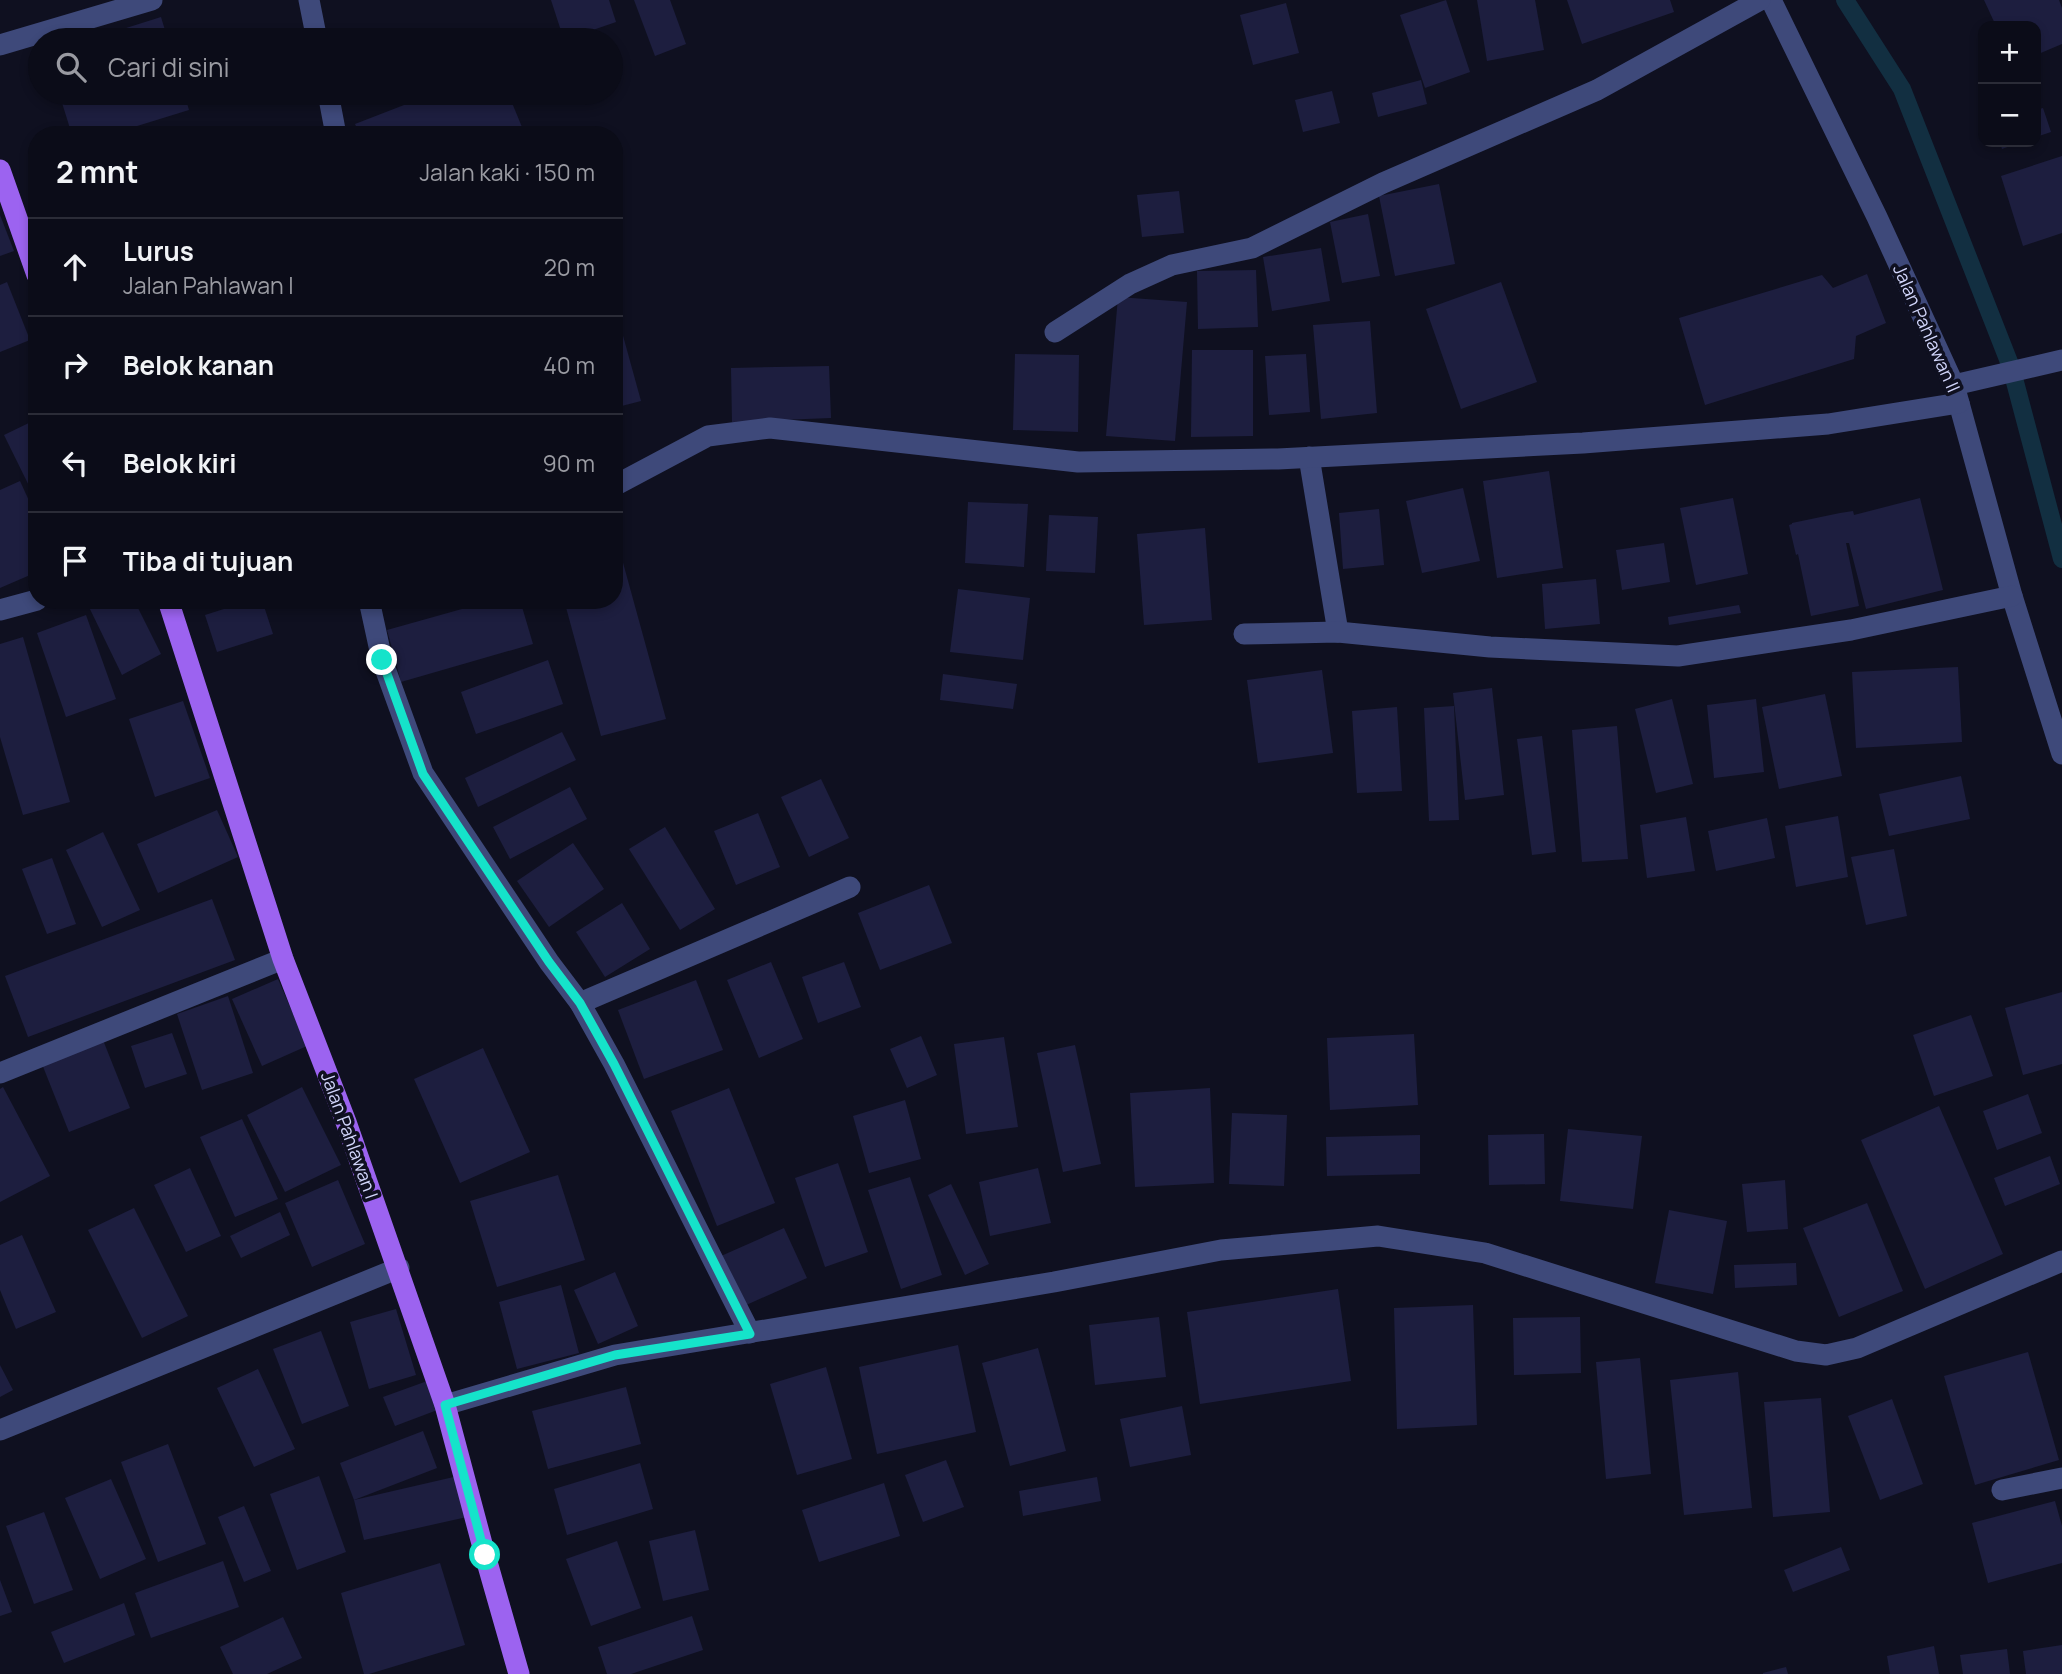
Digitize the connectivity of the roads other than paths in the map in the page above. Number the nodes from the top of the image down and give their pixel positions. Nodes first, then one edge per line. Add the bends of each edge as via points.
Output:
1 (152, 0) edge
2 (309, 0) edge
3 (1760, 0) edge
4 (1771, 0) edge
5 (61, 28) edge
6 (315, 28) edge
7 (28, 38) edge
8 (0, 46) edge
9 (330, 105) edge
10 (334, 126) edge
11 (0, 170) edge
12 (28, 249) edge
13 (1055, 332) dead end
14 (2062, 360) edge
15 (1957, 393) junction
16 (1310, 457) junction
17 (623, 481) edge
18 (2011, 596) junction
19 (28, 602) edge
20 (171, 609) edge
21 (371, 609) edge
22 (0, 610) edge
23 (1338, 632) junction
24 (1244, 634) dead end
25 (2062, 754) edge
26 (850, 887) dead end
27 (282, 959) junction
28 (580, 1003) junction
29 (0, 1073) edge
30 (2062, 1261) edge
31 (399, 1268) junction
32 (742, 1335) junction
33 (445, 1405) junction
34 (0, 1430) edge
35 (2062, 1478) edge
36 (2002, 1490) dead end
37 (519, 1674) edge

1 - 5 street
2 - 6 street
3 - 13 street via 1597,90 1383,183 1252,248 1172,265 1130,284
4 - 15 street, Jalan Pahlawan II
7 - 8 street
9 - 10 street
11 - 12 main road
14 - 15 street via 1987,377
15 - 16 street via 1828,424
15 - 18 street, Jalan Pahlawan II
16 - 17 street via 1078,462 770,428 708,436
16 - 23 street
18 - 23 street via 1851,630 1678,656 1490,647
18 - 25 street, Jalan Pahlawan II
19 - 22 street
20 - 27 main road, Jalan Pahlawan I
21 - 28 street via 382,660 423,774
23 - 24 street
26 - 28 street
27 - 29 street
27 - 31 main road, Jalan Pahlawan I
28 - 32 street via 614,1064
30 - 32 street via 1857,1348 1826,1355 1796,1351 1485,1253 1378,1236 1221,1250
31 - 33 main road, Jalan Pahlawan I
31 - 34 street
32 - 33 street via 615,1355
33 - 37 main road, Jalan Pahlawan I
35 - 36 street

